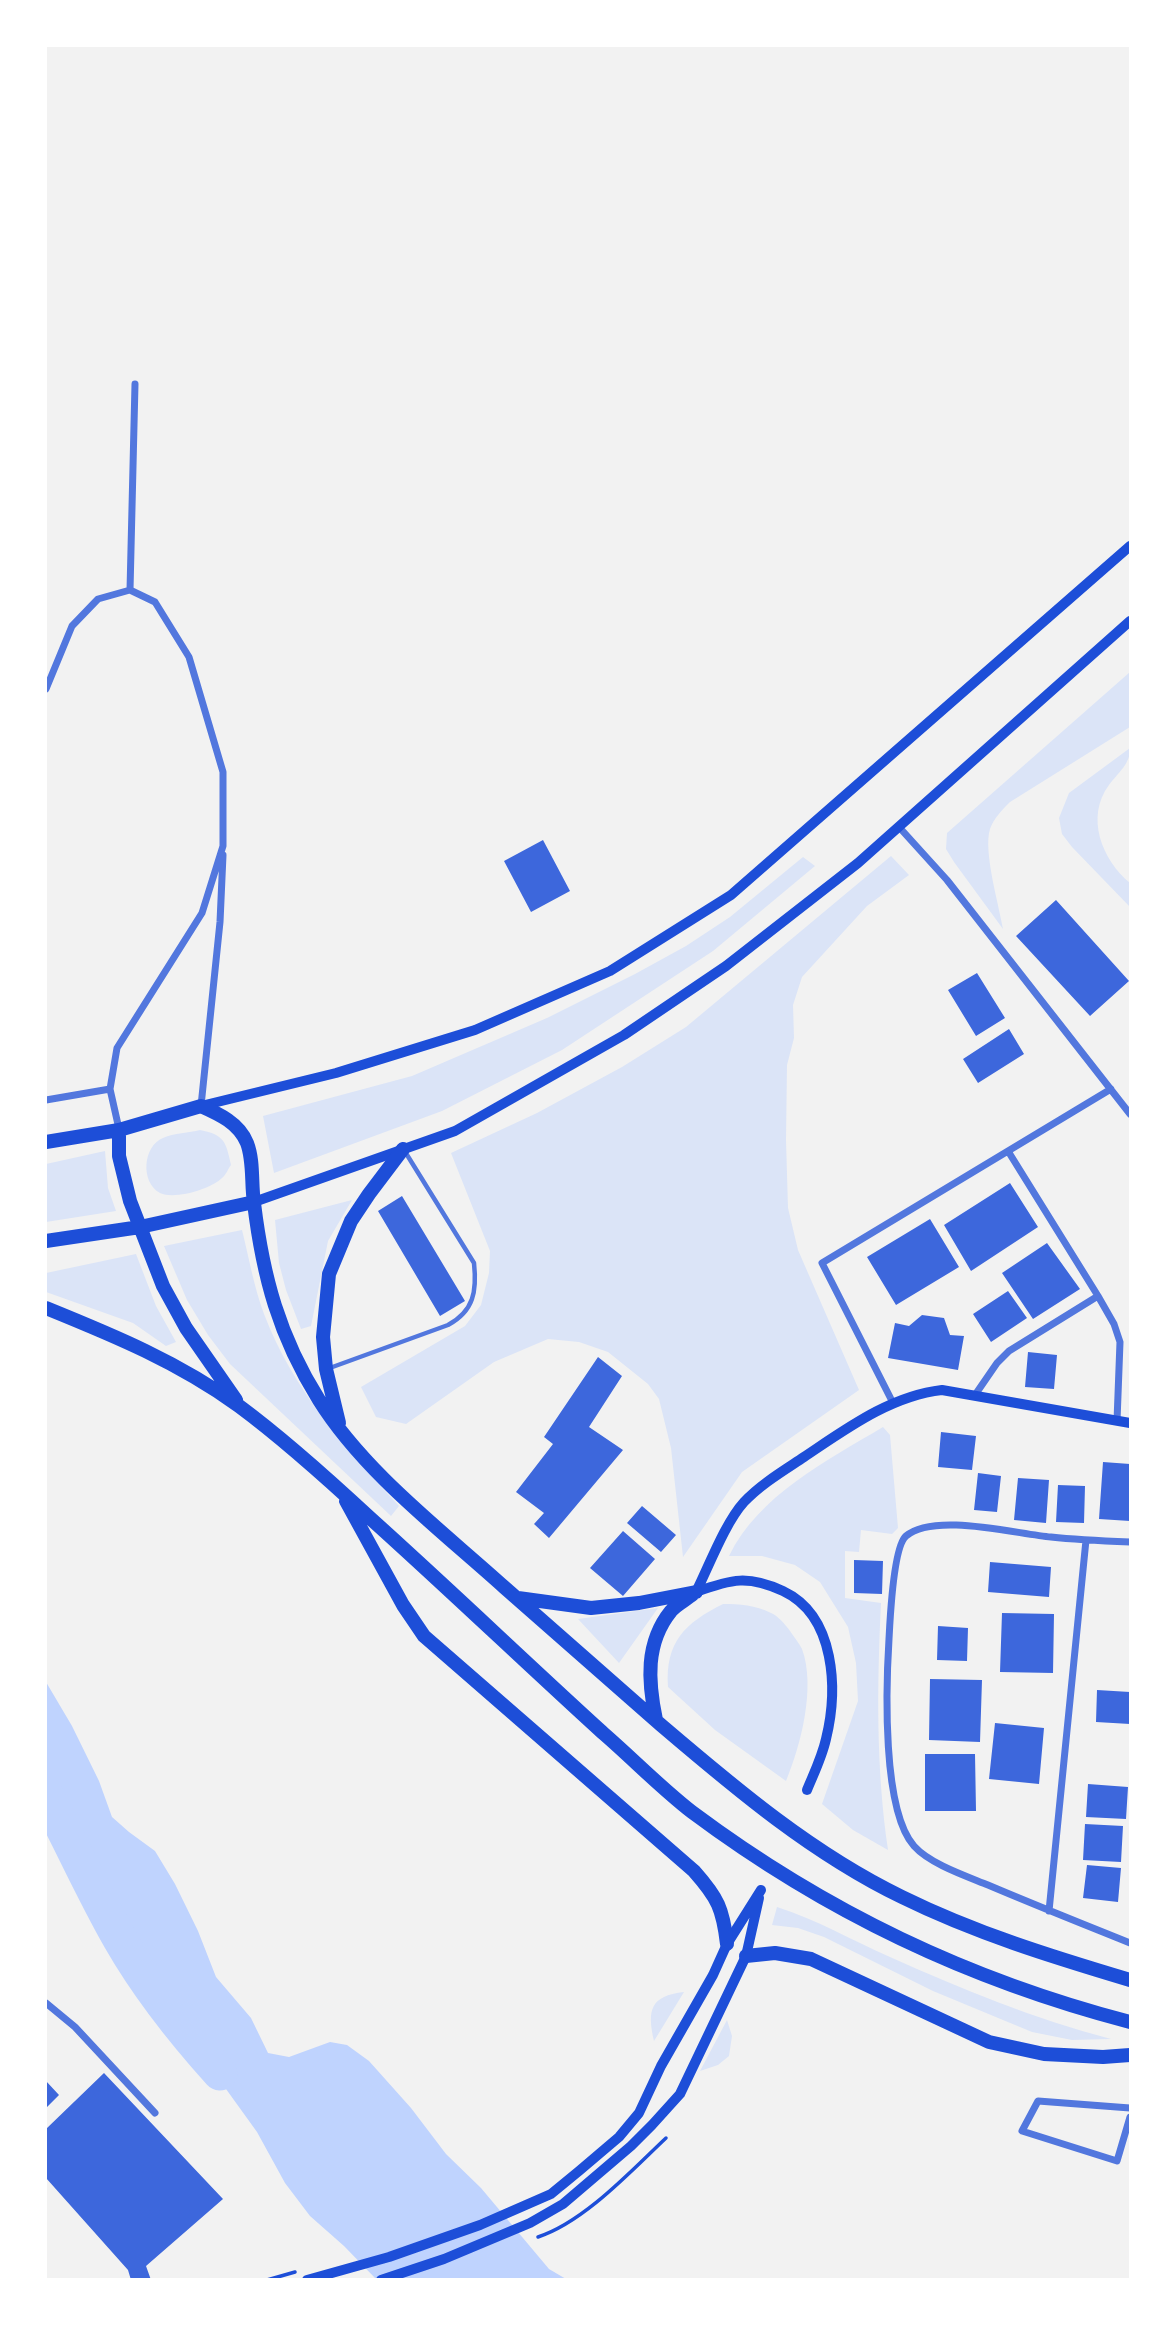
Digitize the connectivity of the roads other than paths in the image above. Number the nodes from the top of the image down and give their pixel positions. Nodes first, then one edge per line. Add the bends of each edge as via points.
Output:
1 (135, 384) dead end
2 (1130, 546) edge
3 (130, 590) junction
4 (1130, 621) edge
5 (46, 689) edge
6 (899, 827) junction
7 (223, 846) junction
8 (110, 1089) junction
9 (1111, 1089) junction
10 (46, 1100) edge
11 (201, 1105) junction
12 (1130, 1114) edge
13 (119, 1129) junction
14 (46, 1142) edge
15 (403, 1149) junction
16 (1008, 1151) junction
17 (254, 1202) junction
18 (140, 1227) junction
19 (46, 1241) edge
20 (1098, 1296) junction
21 (46, 1308) edge
22 (326, 1369) junction
23 (975, 1395) junction
24 (893, 1403) junction
25 (240, 1407) junction
26 (1117, 1421) junction
27 (1130, 1423) edge
28 (341, 1432) junction
29 (341, 1491) junction
30 (1086, 1540) junction
31 (1130, 1542) edge
32 (696, 1592) junction
33 (516, 1598) junction
34 (656, 1720) junction
35 (807, 1790) dead end
36 (1049, 1911) junction
37 (1130, 1943) edge
38 (727, 1944) junction
39 (746, 1956) junction
40 (1130, 1980) edge
41 (46, 2003) edge
42 (1130, 2022) edge
43 (1130, 2055) edge
44 (1130, 2108) edge
45 (155, 2113) dead end
46 (1130, 2118) edge
47 (306, 2274) edge
48 (381, 2280) edge

1 - 3 street
2 - 11 main road via 731,895 610,971 475,1030 336,1073
3 - 5 street via 98,599 72,626
3 - 7 street via 155,602 189,657 223,772
4 - 6 main road
6 - 9 street via 947,880
6 - 15 main road via 726,966 624,1035 455,1131
7 - 8 street via 202,913 117,1048
7 - 11 street
8 - 10 street
8 - 13 street
9 - 12 street
9 - 16 street
11 - 13 highway
11 - 17 highway via 235,1124 247,1141
13 - 14 highway
13 - 18 highway via 120,1156
15 - 17 main road
15 - 22 highway via 351,1221 329,1274 323,1337
15 - 22 lane via 474,1264 474,1295 461,1318 448,1325
16 - 20 street
16 - 24 street via 822,1262
17 - 18 highway
17 - 28 highway via 268,1288 283,1332
18 - 19 highway
18 - 25 highway via 163,1286 186,1328
20 - 23 street via 1009,1351
20 - 26 street via 1120,1342
21 - 25 highway via 137,1346
22 - 28 highway
23 - 24 main road via 935,1391
23 - 26 main road
24 - 32 main road via 786,1469 743,1503
25 - 29 highway
26 - 27 main road
28 - 33 highway
29 - 38 highway via 424,1636 694,1871 713,1892 724,1917
29 - 42 highway via 691,1811 791,1880 921,1949 1021,1990
30 - 31 street
30 - 36 street
30 - 36 street via 960,1525 923,1528 905,1536 900,1545 892,1592 886,1697 894,1802 902,1829 927,1857
32 - 33 highway via 591,1608
32 - 34 highway via 672,1610 653,1641 650,1676
32 - 35 main road via 734,1580 755,1580 792,1595 816,1620 829,1661 831,1716
33 - 34 highway
34 - 40 highway via 734,1788 849,1867 900,1896 969,1928
36 - 37 street
38 - 39 main road
38 - 39 main road via 761,1890
38 - 47 main road via 639,2113 619,2137 551,2194 422,2245
39 - 43 highway via 775,1953 811,1959 989,2042 1044,2054
39 - 48 main road via 680,2094 631,2146 563,2203 530,2223
41 - 45 street via 75,2027
44 - 46 street via 1038,2101 1022,2131 1117,2161

